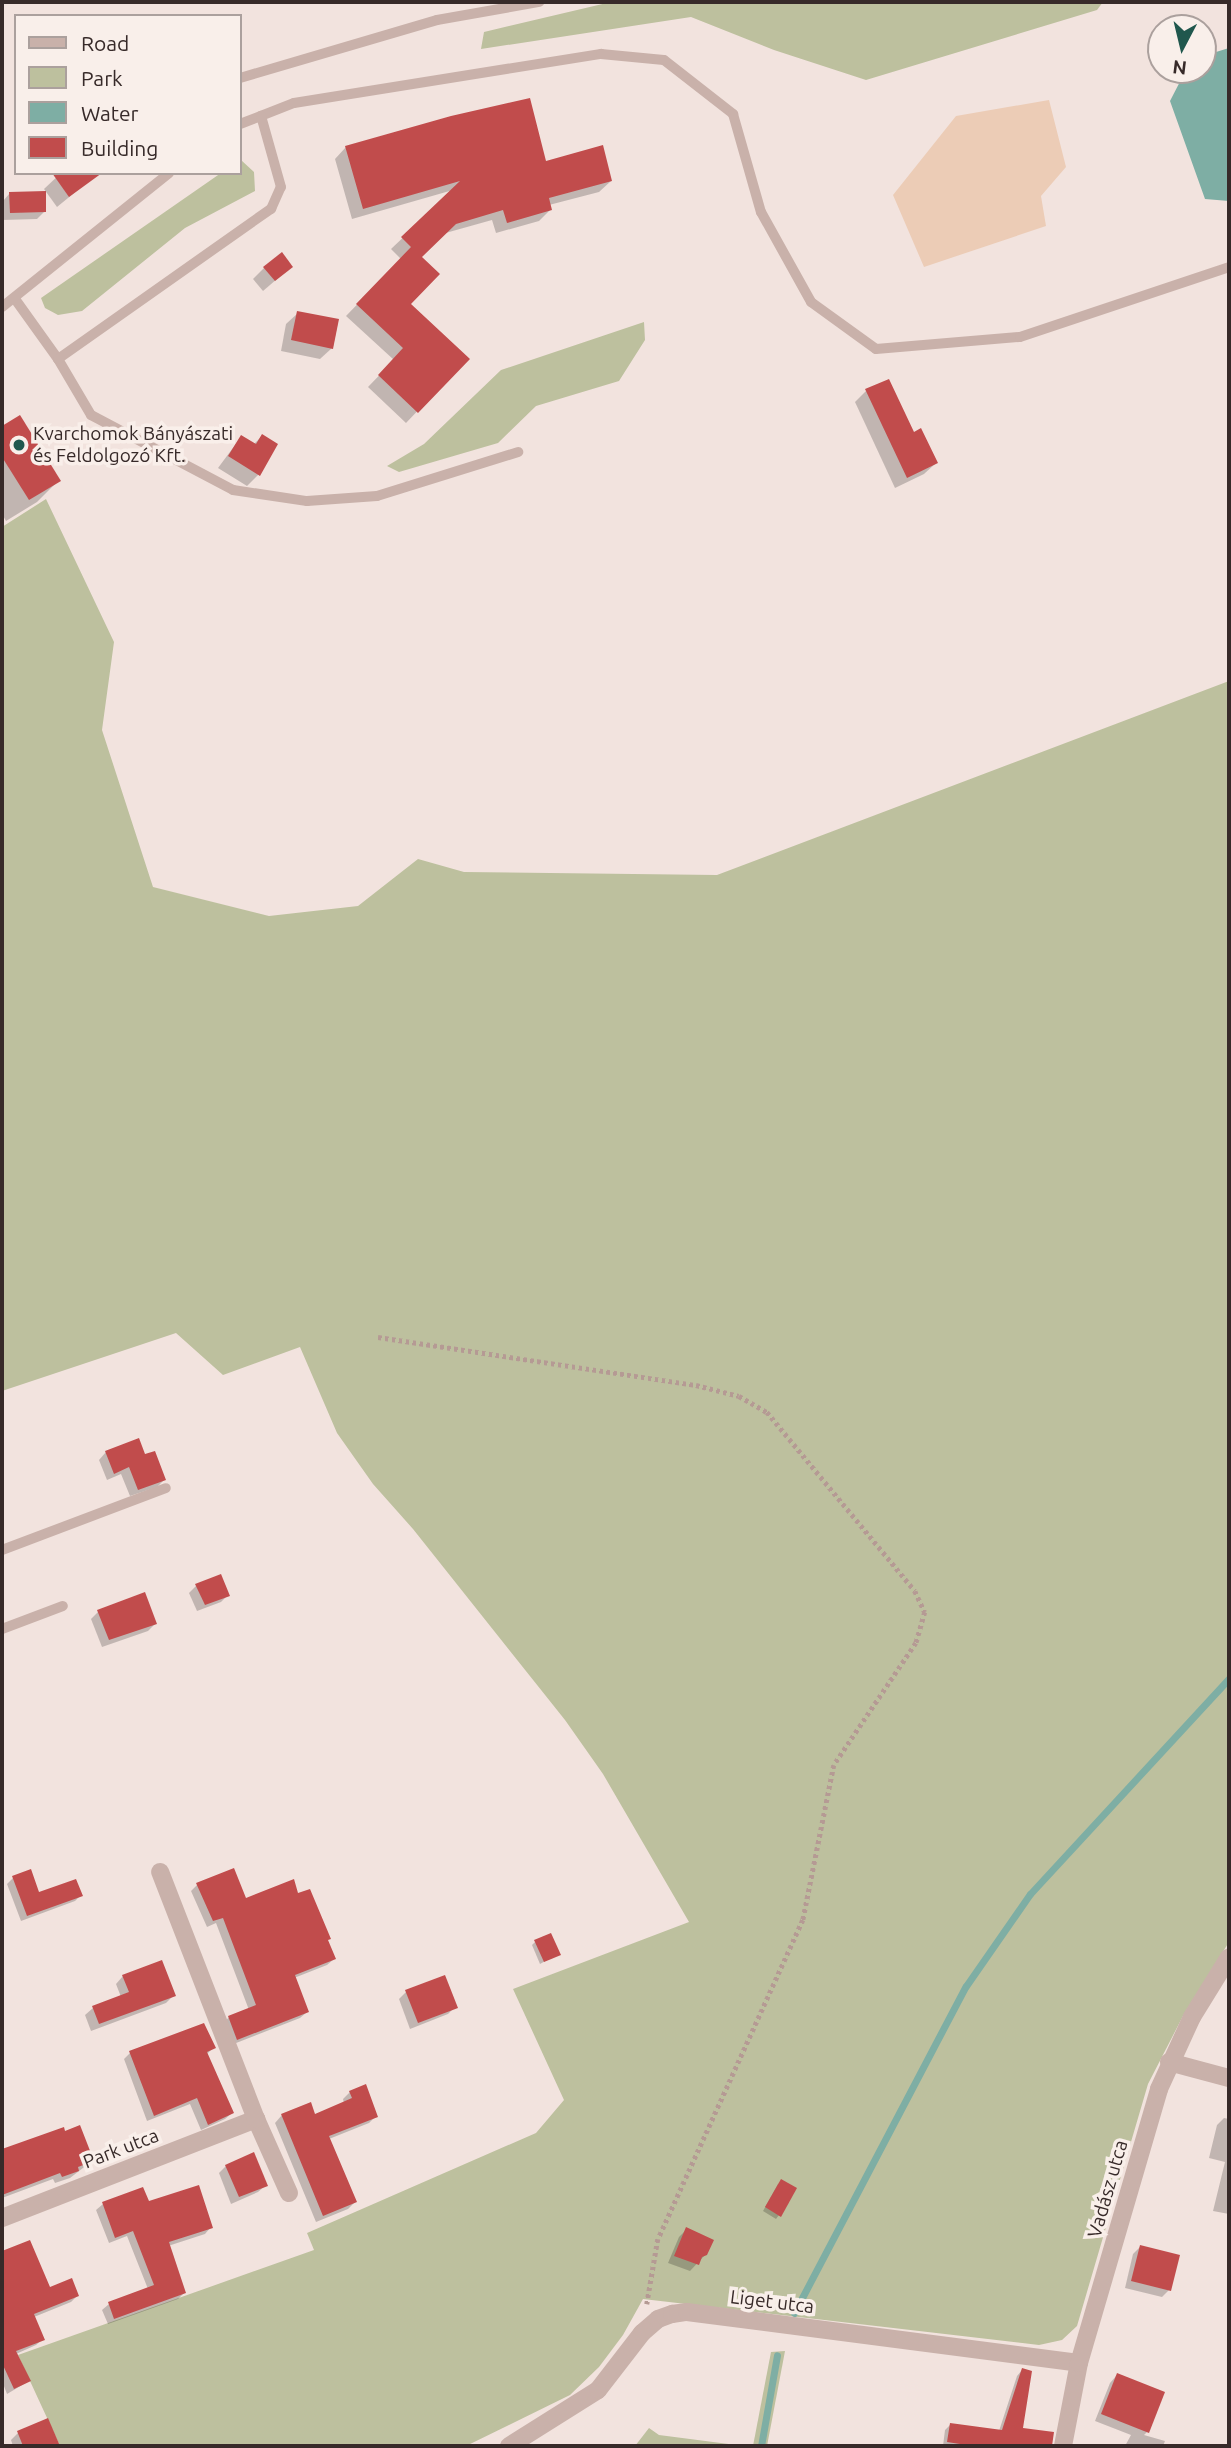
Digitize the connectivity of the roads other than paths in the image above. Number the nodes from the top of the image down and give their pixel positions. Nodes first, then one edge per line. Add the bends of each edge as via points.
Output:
1 (539, 2) edge
2 (242, 77) edge
3 (261, 116) junction
4 (242, 123) edge
5 (167, 175) edge
6 (1229, 267) edge
7 (15, 299) junction
8 (2, 307) edge
9 (58, 359) junction
10 (518, 452) dead end
11 (166, 1488) dead end
12 (2, 1550) edge
13 (63, 1606) dead end
14 (2, 1629) edge
15 (160, 1871) dead end
16 (1229, 1957) edge
17 (1169, 2062) junction
18 (1229, 2078) edge
19 (256, 2119) junction
20 (289, 2193) dead end
21 (2, 2218) edge
22 (1079, 2363) junction
23 (509, 2446) edge
24 (1063, 2446) edge

1 - 2 lane via 437,20
3 - 4 lane
3 - 6 lane via 294,103 601,54 664,60 733,114 761,212 811,302 876,349 1020,337
3 - 9 lane via 281,187 271,209
5 - 7 lane
7 - 8 lane
7 - 9 lane
9 - 10 lane via 91,415 233,490 307,501 377,496
11 - 12 lane
13 - 14 lane
15 - 19 street
16 - 17 street, Vadász utca
17 - 18 street
17 - 22 street, Vadász utca
19 - 20 street
19 - 21 street, Park utca
22 - 23 street, Liget utca via 687,2312 658,2319 598,2390
22 - 24 street, Vadász utca

